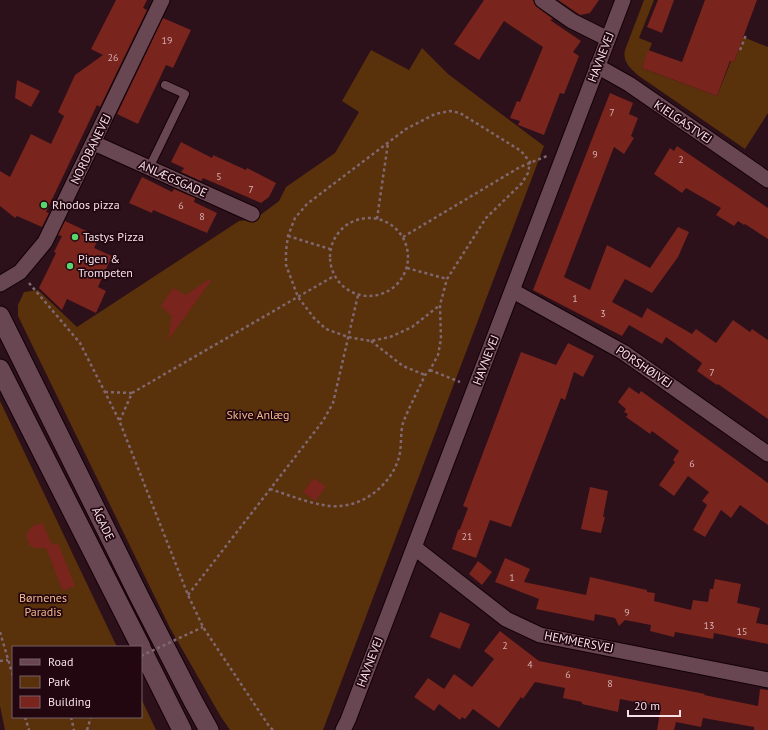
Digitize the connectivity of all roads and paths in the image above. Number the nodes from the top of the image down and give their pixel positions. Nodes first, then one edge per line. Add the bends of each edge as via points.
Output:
1 (162, 0) edge
2 (542, 0) edge
3 (623, 0) edge
4 (746, 35) dead end
5 (608, 39) junction
6 (740, 50) dead end
7 (597, 66) junction
8 (165, 85) dead end
9 (94, 143) junction
10 (388, 143) junction
11 (567, 149) junction
12 (530, 162) junction
13 (149, 168) junction
14 (768, 180) edge
15 (252, 214) dead end
16 (377, 219) junction
17 (288, 236) junction
18 (403, 237) junction
19 (330, 249) junction
20 (407, 268) junction
21 (20, 272) junction
22 (334, 276) junction
23 (447, 278) junction
24 (0, 284) edge
25 (513, 291) junction
26 (358, 295) junction
27 (298, 297) junction
28 (440, 305) junction
29 (0, 316) edge
30 (348, 337) junction
31 (371, 341) junction
32 (0, 369) edge
33 (430, 370) junction
34 (424, 375) junction
35 (475, 388) junction
36 (105, 392) junction
37 (132, 393) junction
38 (119, 420) junction
39 (768, 454) edge
40 (270, 490) junction
41 (415, 548) junction
42 (188, 595) junction
43 (203, 627) junction
44 (0, 632) edge
45 (140, 646) edge
46 (142, 649) edge
47 (142, 656) edge
48 (8, 660) junction
49 (0, 661) edge
50 (12, 673) edge
51 (768, 680) edge
52 (25, 718) edge
53 (71, 718) edge
54 (91, 718) edge
55 (346, 727) edge
56 (29, 730) edge
57 (74, 730) edge
58 (87, 730) edge
59 (182, 730) edge
60 (209, 730) edge
61 (273, 730) edge

1 - 9 street, NORDBANEVEJ
2 - 5 street via 572,21
3 - 5 street, HAVNEVEJ
4 - 6 path
5 - 7 street, HAVNEVEJ
7 - 11 street, HAVNEVEJ
7 - 14 street, KIELGASTVEJ via 629,84
8 - 13 lane via 185,94
9 - 13 street, ANLÆGSGADE
9 - 21 street, NORDBANEVEJ via 46,242
10 - 12 path via 406,129 435,114 450,111 460,113 521,151
10 - 16 path
10 - 17 path via 307,204 295,218
11 - 12 path
11 - 25 street, HAVNEVEJ
12 - 18 path
12 - 23 path via 528,173 522,183 486,218
13 - 15 street, ANLÆGSGADE
16 - 18 path via 394,226
16 - 19 path via 356,219 344,226 335,236
17 - 19 path
17 - 27 path via 286,264
18 - 20 path via 407,246
19 - 22 path via 329,263
20 - 23 path
20 - 26 path via 402,279 393,288 370,297
21 - 24 street, NORDBANEVEJ
21 - 36 path via 80,343
22 - 26 path via 348,291
22 - 27 path
23 - 28 path
25 - 35 street, HAVNEVEJ
25 - 39 street, PORSHØJVEJ via 623,352
26 - 30 path
27 - 30 path via 326,329
27 - 37 path
28 - 31 path via 412,327 390,337
28 - 33 path via 441,339 438,355
29 - 60 street, ÅGADE via 139,596
30 - 31 path
30 - 40 path via 333,403 324,421
31 - 34 path via 403,366
32 - 45 street, ÅGADE
33 - 34 path
33 - 35 path
34 - 40 path via 403,424 399,457 390,478 373,494 353,504 338,506
35 - 41 street, HAVNEVEJ
36 - 37 path
36 - 38 path
37 - 38 path
38 - 42 path
40 - 42 path
41 - 51 street, HEMMERSVEJ via 506,619 540,635
41 - 55 street, HAVNEVEJ
42 - 43 path
43 - 47 path, bridge
43 - 61 path
44 - 48 path
46 - 59 street, ÅGADE
48 - 49 path
48 - 50 path
52 - 56 path
53 - 57 path
54 - 58 path

